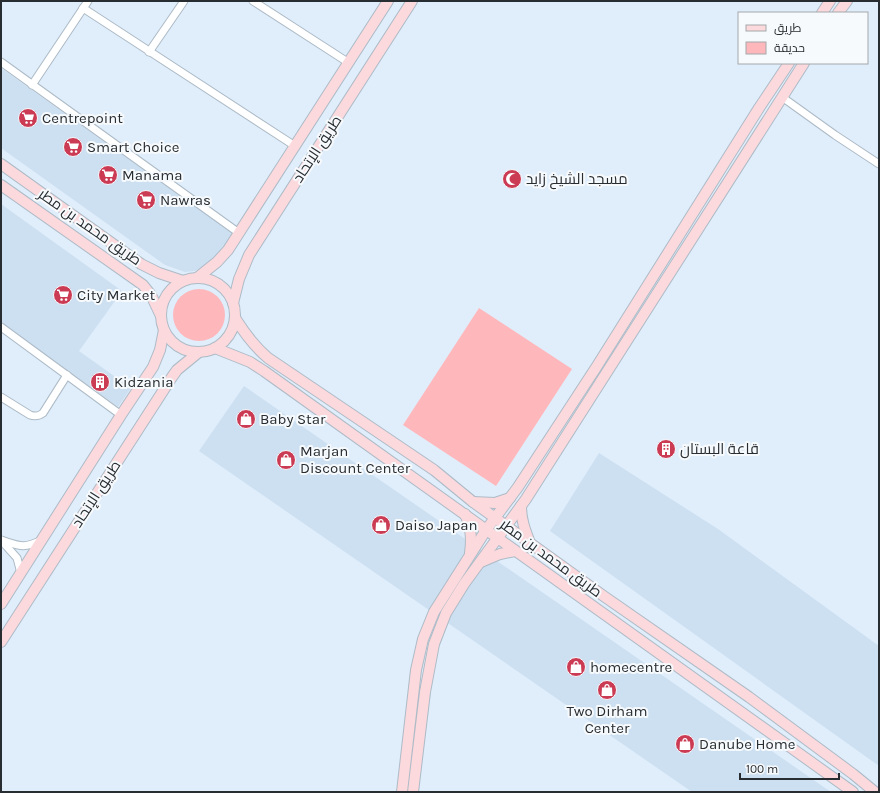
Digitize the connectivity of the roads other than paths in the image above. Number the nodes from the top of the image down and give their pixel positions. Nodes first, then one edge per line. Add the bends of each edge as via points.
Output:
1 (88, 1) edge
2 (184, 1) edge
3 (253, 1) edge
4 (388, 1) edge
5 (412, 1) edge
6 (830, 1) edge
7 (847, 1) edge
8 (83, 8) junction
9 (823, 12) edge
10 (839, 12) edge
11 (149, 52) junction
12 (1, 62) edge
13 (349, 63) junction
14 (789, 64) edge
15 (803, 64) edge
16 (32, 84) junction
17 (782, 97) junction
18 (295, 146) junction
19 (1, 164) edge
20 (879, 164) edge
21 (715, 179) junction
22 (1, 185) edge
23 (723, 191) junction
24 (238, 233) junction
25 (654, 276) junction
26 (197, 278) junction
27 (183, 281) junction
28 (659, 291) junction
29 (233, 303) junction
30 (161, 316) junction
31 (235, 318) junction
32 (1, 327) edge
33 (164, 330) junction
34 (215, 348) junction
35 (198, 352) junction
36 (67, 375) junction
37 (1, 397) edge
38 (568, 410) junction
39 (121, 415) junction
40 (575, 422) junction
41 (510, 498) junction
42 (473, 502) junction
43 (521, 506) junction
44 (465, 514) junction
45 (495, 518) junction
46 (507, 525) junction
47 (486, 530) junction
48 (498, 538) junction
49 (1, 540) edge
50 (42, 540) junction
51 (531, 544) junction
52 (515, 551) junction
53 (469, 556) junction
54 (479, 563) junction
55 (21, 573) junction
56 (1, 604) edge
57 (1, 642) edge
58 (402, 792) edge
59 (413, 792) edge
60 (853, 792) edge
61 (875, 792) edge

1 - 8 street
2 - 11 street
3 - 13 street
4 - 13 street, طريق اﻹتحاد
5 - 29 street, طريق اﻹتحاد via 249,255
6 - 9 street
7 - 10 street
8 - 11 street
8 - 16 street
11 - 18 street
12 - 16 street
13 - 18 street, طريق اﻹتحاد
14 - 21 street
15 - 17 street
16 - 24 street
17 - 20 street
17 - 23 street
18 - 24 street, طريق اﻹتحاد
19 - 27 street, طريق محمد بن مطر via 142,264 158,273
21 - 23 street via 716,187
21 - 25 street
22 - 30 street, طريق محمد بن مطر via 143,285
23 - 28 street
24 - 26 street, طريق اﻹتحاد via 220,259
25 - 28 street via 658,275 661,278
25 - 38 street
26 - 27 street
26 - 29 street via 213,280 220,284
27 - 30 street via 169,291 164,299
28 - 40 street
29 - 31 street
30 - 33 street
31 - 34 street via 227,339
31 - 42 street, طريق محمد بن مطر via 248,339 268,358 434,470
32 - 36 street
33 - 35 street via 168,338 182,348
33 - 39 street, طريق اﻹتحاد via 153,367
34 - 35 street
34 - 44 street, طريق محمد بن مطر via 264,370
35 - 57 street, طريق اﻹتحاد via 172,377
36 - 37 street via 39,416 34,417
36 - 39 street
38 - 40 street via 568,421
38 - 41 street
39 - 50 street, طريق اﻹتحاد
40 - 43 street
41 - 42 street via 495,503
41 - 45 street
42 - 45 street, طريق محمد بن مطر
43 - 46 street
43 - 51 street via 523,525
44 - 47 street, طريق محمد بن مطر
44 - 53 street via 472,537
45 - 46 street, طريق محمد بن مطر
45 - 47 street
46 - 48 street
46 - 51 street, طريق محمد بن مطر
47 - 48 street, طريق محمد بن مطر
47 - 53 street
48 - 52 street, طريق محمد بن مطر
48 - 54 street
49 - 50 street via 21,546 32,545
49 - 55 street via 17,558
50 - 55 street, طريق اﻹتحاد
51 - 61 street, طريق محمد بن مطر via 749,697
52 - 54 street
52 - 60 street, طريق محمد بن مطر
53 - 58 street via 434,612 423,639 416,670
54 - 59 street via 446,612 434,644 425,692
55 - 56 street, طريق اﻹتحاد

